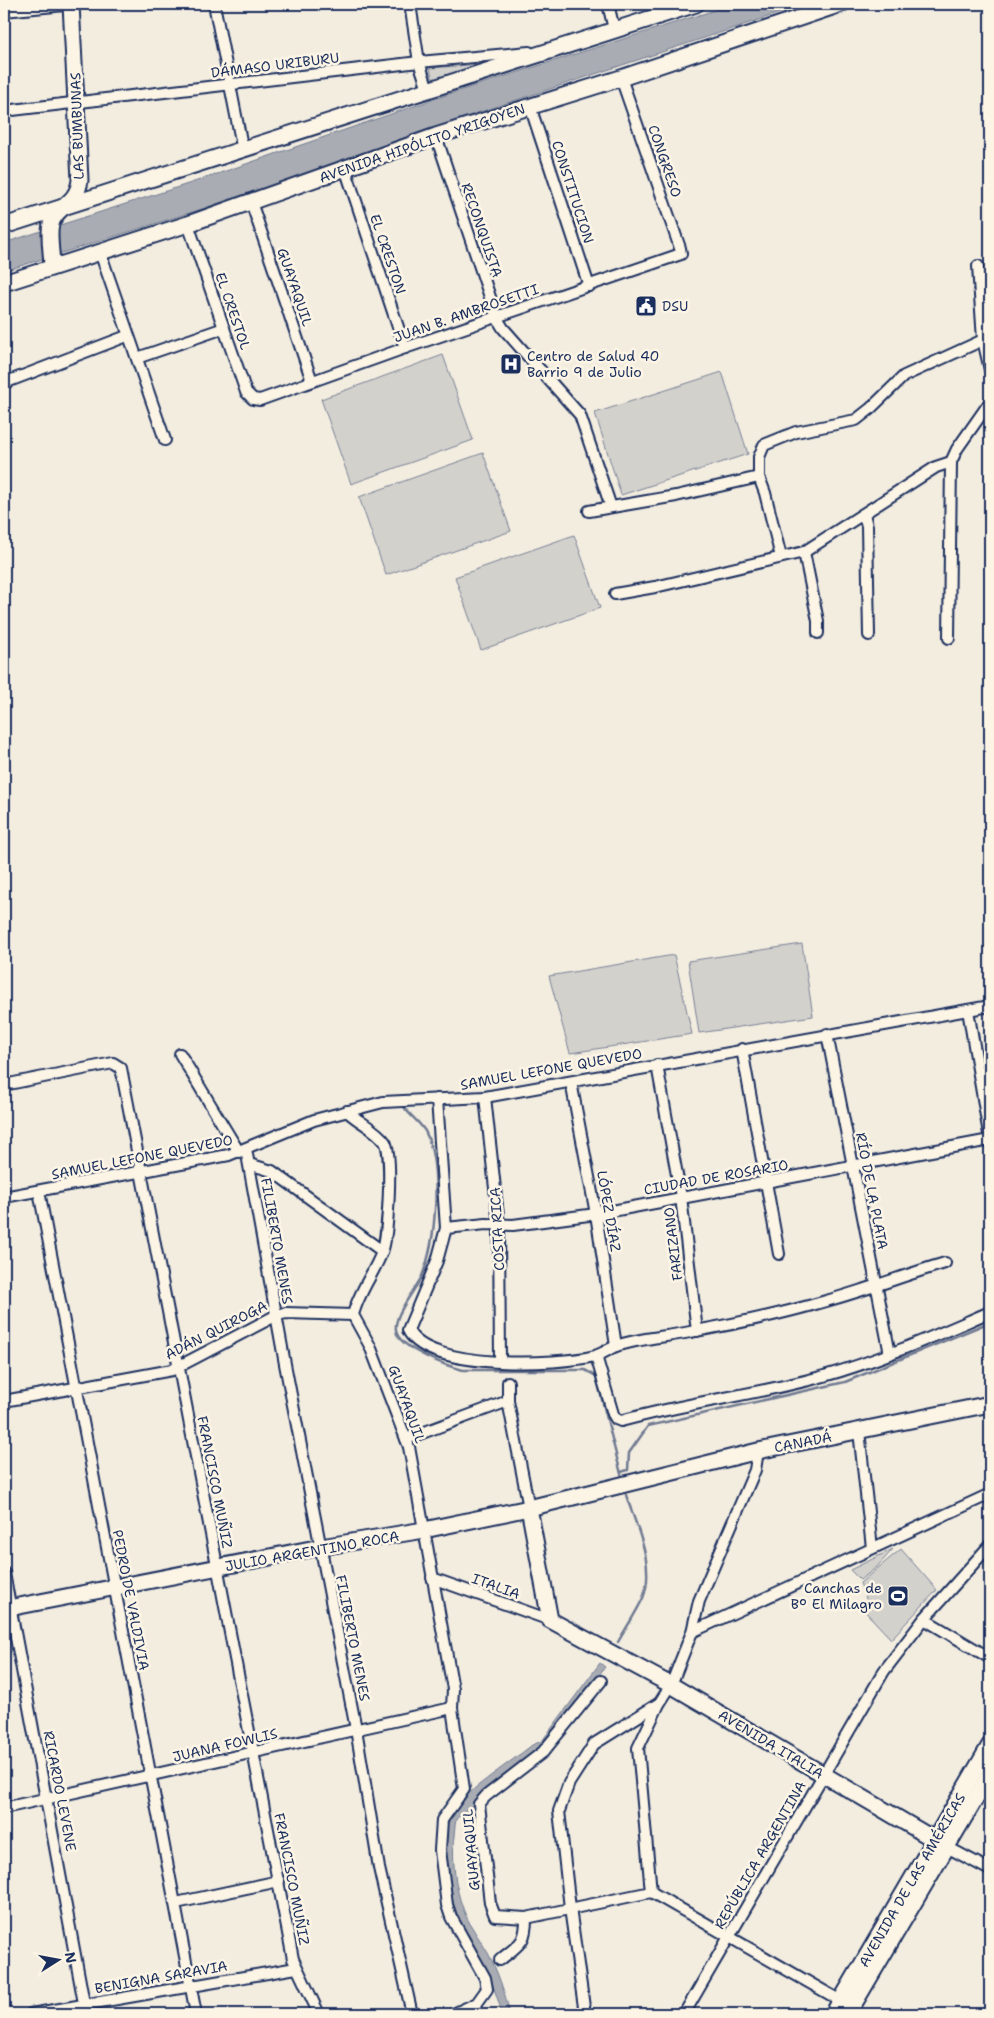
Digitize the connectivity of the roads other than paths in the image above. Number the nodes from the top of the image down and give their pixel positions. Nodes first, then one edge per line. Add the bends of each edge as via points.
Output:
1 (71, 4) edge
2 (75, 4) edge
3 (214, 4) edge
4 (410, 4) edge
5 (608, 4) edge
6 (696, 4) edge
7 (841, 4) edge
8 (4, 11) edge
9 (614, 29) junction
10 (550, 50) junction
11 (419, 62) junction
12 (621, 78) junction
13 (228, 85) junction
14 (428, 90) junction
15 (76, 102) junction
16 (530, 106) junction
17 (4, 111) edge
18 (436, 136) junction
19 (243, 151) junction
20 (345, 168) junction
21 (251, 202) junction
22 (66, 207) junction
23 (31, 218) junction
24 (188, 224) junction
25 (50, 225) junction
26 (4, 226) edge
27 (100, 252) junction
28 (681, 254) joint
29 (52, 262) junction
30 (978, 266) dead end
31 (4, 283) edge
32 (589, 286) junction
33 (497, 318) junction
34 (224, 328) junction
35 (127, 336) junction
36 (983, 340) junction
37 (405, 348) junction
38 (138, 358) junction
39 (990, 370) edge
40 (312, 381) junction
41 (4, 383) edge
42 (260, 400) joint
43 (990, 402) edge
44 (165, 440) dead end
45 (951, 462) junction
46 (759, 477) junction
47 (611, 507) junction
48 (590, 511) dead end
49 (864, 514) junction
50 (804, 552) junction
51 (781, 557) junction
52 (615, 594) dead end
53 (818, 633) dead end
54 (869, 635) dead end
55 (949, 638) dead end
56 (990, 1006) edge
57 (968, 1010) junction
58 (827, 1034) junction
59 (742, 1049) junction
60 (180, 1054) dead end
61 (657, 1065) junction
62 (571, 1082) junction
63 (4, 1085) edge
64 (485, 1096) junction
65 (437, 1099) junction
66 (347, 1111) junction
67 (990, 1140) edge
68 (243, 1150) junction
69 (249, 1164) junction
70 (854, 1166) junction
71 (142, 1171) junction
72 (767, 1182) junction
73 (39, 1191) junction
74 (4, 1197) edge
75 (681, 1197) junction
76 (596, 1214) junction
77 (499, 1225) junction
78 (446, 1228) junction
79 (382, 1251) junction
80 (779, 1254) dead end
81 (945, 1263) dead end
82 (876, 1284) junction
83 (990, 1312) edge
84 (277, 1314) junction
85 (353, 1315) junction
86 (697, 1331) junction
87 (616, 1346) junction
88 (890, 1354) junction
89 (596, 1356) junction
90 (500, 1361) junction
91 (179, 1367) junction
92 (508, 1382) dead end
93 (78, 1387) junction
94 (4, 1401) edge
95 (508, 1401) junction
96 (990, 1404) edge
97 (859, 1431) junction
98 (406, 1439) junction
99 (758, 1451) junction
100 (618, 1486) joint
101 (990, 1494) edge
102 (528, 1508) junction
103 (424, 1530) junction
104 (990, 1545) edge
105 (321, 1547) junction
106 (872, 1548) junction
107 (218, 1568) junction
108 (4, 1573) edge
109 (432, 1578) junction
110 (115, 1588) junction
111 (7, 1608) edge
112 (924, 1619) junction
113 (550, 1620) junction
114 (692, 1632) junction
115 (990, 1658) edge
116 (601, 1681) dead end
117 (671, 1685) junction
118 (659, 1704) junction
119 (452, 1708) junction
120 (356, 1729) junction
121 (990, 1745) edge
122 (253, 1753) junction
123 (990, 1774) edge
124 (822, 1775) junction
125 (151, 1776) junction
126 (47, 1798) junction
127 (4, 1808) edge
128 (941, 1844) junction
129 (990, 1870) edge
130 (279, 1881) junction
131 (651, 1892) junction
132 (176, 1903) junction
133 (570, 1908) junction
134 (526, 1918) junction
135 (729, 1936) junction
136 (500, 1960) dead end
137 (296, 1968) junction
138 (191, 1986) junction
139 (86, 2009) edge
140 (845, 2011) edge
141 (31, 2014) edge
142 (196, 2014) edge
143 (319, 2014) edge
144 (412, 2014) edge
145 (454, 2014) edge
146 (585, 2014) edge
147 (684, 2014) edge

1 - 2 street
1 - 8 street
1 - 15 main road, LAS BUMBUNAS
3 - 13 street
4 - 11 street
5 - 9 street
6 - 9 main road
7 - 12 main road, AVENIDA HIPÓLITO YRIGOYEN
9 - 10 main road
10 - 11 street, DÁMASO URIBURU
10 - 14 main road
11 - 13 street, DÁMASO URIBURU
11 - 14 street
12 - 16 main road, AVENIDA HIPÓLITO YRIGOYEN
12 - 28 street, CONGRESO
13 - 15 street, DÁMASO URIBURU
13 - 19 street
14 - 19 main road
15 - 17 street, DÁMASO URIBURU
15 - 22 main road, LAS BUMBUNAS via 80,180 75,198
16 - 18 main road, AVENIDA HIPÓLITO YRIGOYEN
16 - 32 street, CONSTITUCION
18 - 20 main road, AVENIDA HIPÓLITO YRIGOYEN
18 - 33 street, RECONQUISTA
19 - 22 main road
20 - 21 main road, AVENIDA HIPÓLITO YRIGOYEN
20 - 37 street, EL CRESTON
21 - 24 main road, AVENIDA HIPÓLITO YRIGOYEN
21 - 40 street, GUAYAQUIL
22 - 23 main road
22 - 25 main road, LAS BUMBUNAS via 57,213
23 - 25 main road via 42,218
23 - 26 main road
24 - 27 main road, AVENIDA HIPÓLITO YRIGOYEN
24 - 34 street, EL CRESTOL
25 - 29 main road
27 - 29 main road, AVENIDA HIPÓLITO YRIGOYEN
27 - 35 street
28 - 32 street, JUAN B. AMBROSETTI
29 - 31 main road, AVENIDA HIPÓLITO YRIGOYEN
30 - 36 street
32 - 33 street, JUAN B. AMBROSETTI
33 - 37 street, JUAN B. AMBROSETTI
33 - 47 street, RECONQUISTA via 580,415
34 - 38 street
34 - 42 street, EL CRESTOL via 246,392 253,399
35 - 38 street
35 - 41 street
36 - 39 street
36 - 46 street via 904,376 856,420 796,432 764,445 759,457
37 - 40 street, JUAN B. AMBROSETTI
38 - 44 street
40 - 42 street, JUAN B. AMBROSETTI
43 - 45 street
45 - 49 street via 936,467
45 - 55 street
46 - 47 street
46 - 51 street
47 - 48 street
49 - 50 street
49 - 54 street
50 - 51 street
50 - 53 street
51 - 52 street
56 - 57 street, SAMUEL LEFONE QUEVEDO
57 - 58 street, SAMUEL LEFONE QUEVEDO
57 - 67 street
58 - 59 street, SAMUEL LEFONE QUEVEDO
58 - 70 street, RÍO DE LA PLATA
59 - 61 street, SAMUEL LEFONE QUEVEDO
59 - 72 street
60 - 68 street, FILIBERTO MENES
61 - 62 street, SAMUEL LEFONE QUEVEDO
61 - 75 street, FARIZANO
62 - 64 street, SAMUEL LEFONE QUEVEDO
62 - 76 street, LÓPEZ DÍAZ
63 - 71 street, FRANCISCO MUÑIZ via 113,1063 121,1068
64 - 65 street, SAMUEL LEFONE QUEVEDO
64 - 77 street, COSTA RICA
65 - 66 street, SAMUEL LEFONE QUEVEDO via 382,1102
65 - 78 street
66 - 68 street, SAMUEL LEFONE QUEVEDO via 314,1120
66 - 79 street via 379,1134 389,1150
67 - 70 street, CIUDAD DE ROSARIO
68 - 69 street, FILIBERTO MENES
68 - 71 street, SAMUEL LEFONE QUEVEDO
69 - 79 street via 272,1171
69 - 84 street, FILIBERTO MENES
70 - 72 street, CIUDAD DE ROSARIO
70 - 82 street, RÍO DE LA PLATA
71 - 73 street, SAMUEL LEFONE QUEVEDO
71 - 91 street, FRANCISCO MUÑIZ
72 - 75 street, CIUDAD DE ROSARIO
72 - 80 street
73 - 74 street, SAMUEL LEFONE QUEVEDO
73 - 93 street, PEDRO DE VALDIVIA
75 - 76 street, CIUDAD DE ROSARIO
75 - 86 street, FARIZANO
76 - 77 street, CIUDAD DE ROSARIO
76 - 87 street, LÓPEZ DÍAZ
77 - 78 street, CIUDAD DE ROSARIO
77 - 90 street, COSTA RICA
78 - 90 street via 437,1261 408,1330 422,1344 461,1360
79 - 85 street
81 - 82 street
82 - 86 street via 824,1302
82 - 88 street, RÍO DE LA PLATA
83 - 88 street
84 - 85 street, ADÁN QUIROGA
84 - 91 street, ADÁN QUIROGA
84 - 105 street, FILIBERTO MENES
85 - 98 street, GUAYAQUIL via 370,1346
86 - 87 street
87 - 89 street
88 - 89 street via 822,1377 621,1421 612,1414
89 - 90 street via 513,1363
91 - 93 street, ADÁN QUIROGA
91 - 107 street, FRANCISCO MUÑIZ
92 - 95 street
93 - 94 street, ADÁN QUIROGA
93 - 110 street, PEDRO DE VALDIVIA
95 - 98 street
95 - 102 street
96 - 97 main road, CANADÁ
97 - 99 main road, CANADÁ
97 - 106 street
98 - 103 street, GUAYAQUIL
99 - 100 main road, CANADÁ
99 - 114 street via 755,1470 699,1601
100 - 102 main road, JULIO ARGENTINO ROCA
101 - 106 street
102 - 103 main road, JULIO ARGENTINO ROCA
102 - 113 main road
103 - 105 main road, JULIO ARGENTINO ROCA
103 - 109 street, GUAYAQUIL
104 - 112 street, REPÚBLICA ARGENTINA
105 - 107 main road, JULIO ARGENTINO ROCA
105 - 120 street, FILIBERTO MENES
106 - 114 street
107 - 110 main road, JULIO ARGENTINO ROCA
107 - 122 street, FRANCISCO MUÑIZ
108 - 111 street, RICARDO LEVENE
109 - 113 street, ITALIA
109 - 119 street, GUAYAQUIL via 453,1689
110 - 111 main road, JULIO ARGENTINO ROCA
110 - 125 street, PEDRO DE VALDIVIA
111 - 126 street, RICARDO LEVENE
112 - 115 street
112 - 124 street, REPÚBLICA ARGENTINA via 884,1671
113 - 117 main road, AVENIDA ITALIA
114 - 117 street
116 - 134 street, GUAYAQUIL via 543,1752 479,1804 490,1903 495,1916
117 - 118 street
117 - 124 main road, AVENIDA ITALIA
118 - 131 street via 638,1748
118 - 133 street via 594,1744 563,1795 559,1826
119 - 120 street, JUANA FOWLIS
119 - 145 street, GUAYAQUIL via 464,1789 445,1815 440,1829 442,1869 451,1917 488,1989 477,2003
120 - 122 street, JUANA FOWLIS
120 - 144 street, FILIBERTO MENES via 380,1868
121 - 128 main road, AVENIDA DE LAS AMÉRICAS
122 - 125 street, JUANA FOWLIS
122 - 130 street, FRANCISCO MUÑIZ
123 - 128 main road, AVENIDA DE LAS AMÉRICAS
124 - 128 main road, AVENIDA ITALIA
124 - 135 street, REPÚBLICA ARGENTINA
125 - 126 street, JUANA FOWLIS
125 - 132 street, PEDRO DE VALDIVIA
126 - 127 street, JUANA FOWLIS
126 - 139 street, RICARDO LEVENE
128 - 129 street, AVENIDA ITALIA
128 - 140 main road, AVENIDA DE LAS AMÉRICAS
130 - 132 street
130 - 137 street, FRANCISCO MUÑIZ
131 - 133 street
131 - 135 street
132 - 138 street, PEDRO DE VALDIVIA
133 - 134 street
133 - 146 street
134 - 136 street via 523,1940
135 - 140 street
135 - 147 street, REPÚBLICA ARGENTINA
137 - 138 street, BENIGNA SARAVIA
137 - 143 street, FRANCISCO MUÑIZ
138 - 139 street, BENIGNA SARAVIA
138 - 142 street, PEDRO DE VALDIVIA
139 - 141 street, BENIGNA SARAVIA

